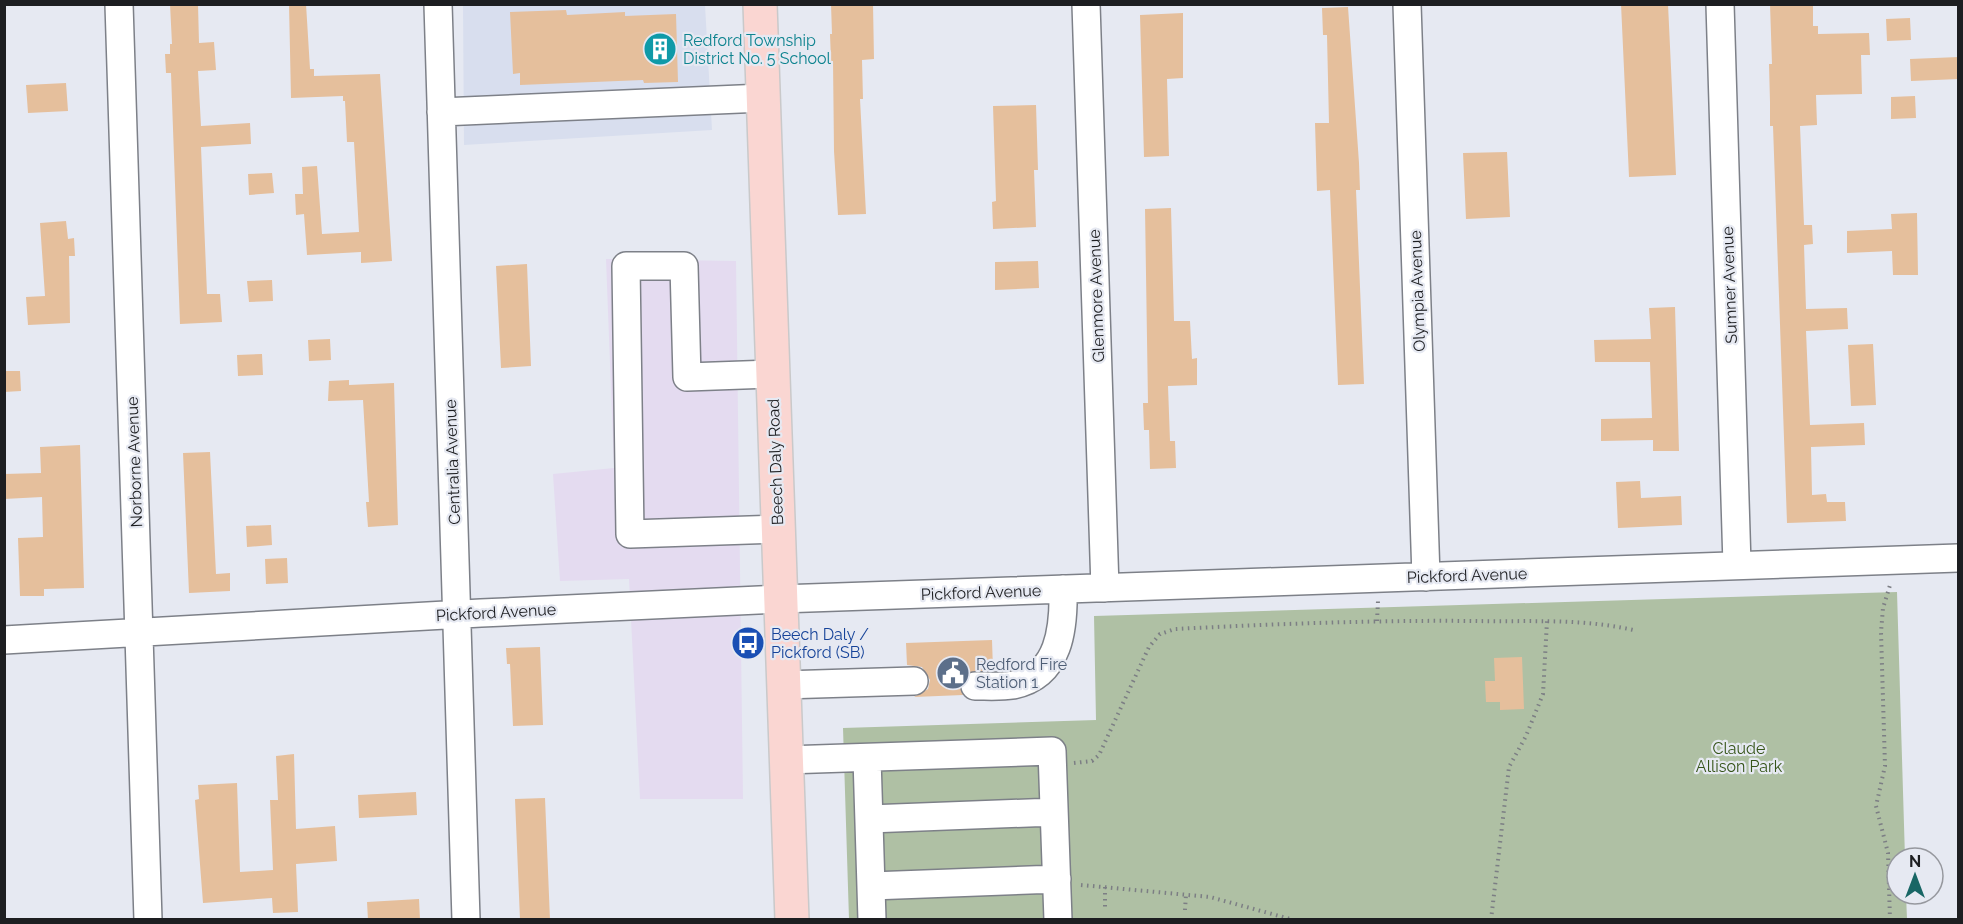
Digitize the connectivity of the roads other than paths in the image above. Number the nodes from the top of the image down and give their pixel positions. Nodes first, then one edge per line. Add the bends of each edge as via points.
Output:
1 (119, 4) edge
2 (438, 4) edge
3 (760, 4) edge
4 (1086, 4) edge
5 (1407, 4) edge
6 (1720, 4) edge
7 (764, 98) junction
8 (441, 112) junction
9 (772, 374) junction
10 (777, 529) junction
11 (1959, 558) edge
12 (1737, 565) junction
13 (1426, 577) junction
14 (1105, 588) junction
15 (1063, 589) junction
16 (780, 599) junction
17 (456, 614) junction
18 (139, 633) junction
19 (4, 640) edge
20 (914, 681) dead end
21 (783, 685) junction
22 (975, 686) dead end
23 (867, 758) junction
24 (786, 760) junction
25 (1054, 812) junction
26 (869, 819) junction
27 (1057, 879) junction
28 (871, 886) junction
29 (148, 920) edge
30 (466, 920) edge
31 (792, 920) edge
32 (872, 920) edge
33 (1058, 920) edge

1 - 18 street, Norborne Avenue
2 - 8 street, Centralia Avenue
3 - 7 main road, Beech Daly Road
4 - 14 street, Glenmore Avenue
5 - 13 street, Olympia Avenue
6 - 12 street, Sumner Avenue
7 - 8 street
7 - 9 main road, Beech Daly Road
8 - 17 street, Centralia Avenue
9 - 10 main road, Beech Daly Road
9 - 10 street via 687,377 684,266 626,266 630,534
10 - 16 main road, Beech Daly Road
11 - 12 street, Pickford Avenue
12 - 13 street, Pickford Avenue
13 - 14 street, Pickford Avenue
14 - 15 street, Pickford Avenue
15 - 16 street, Pickford Avenue
15 - 22 street via 1061,637 1052,658 1034,676 1014,685
16 - 17 street, Pickford Avenue
16 - 21 main road, Beech Daly Road
17 - 18 street, Pickford Avenue
17 - 30 street, Centralia Avenue
18 - 19 street, Pickford Avenue
18 - 29 street, Norborne Avenue
20 - 21 street
21 - 24 main road, Beech Daly Road
23 - 24 street
23 - 25 street via 1052,751
23 - 26 street
24 - 31 main road, Beech Daly Road
25 - 26 street
25 - 27 street
26 - 28 street
27 - 28 street
27 - 33 street
28 - 32 street

